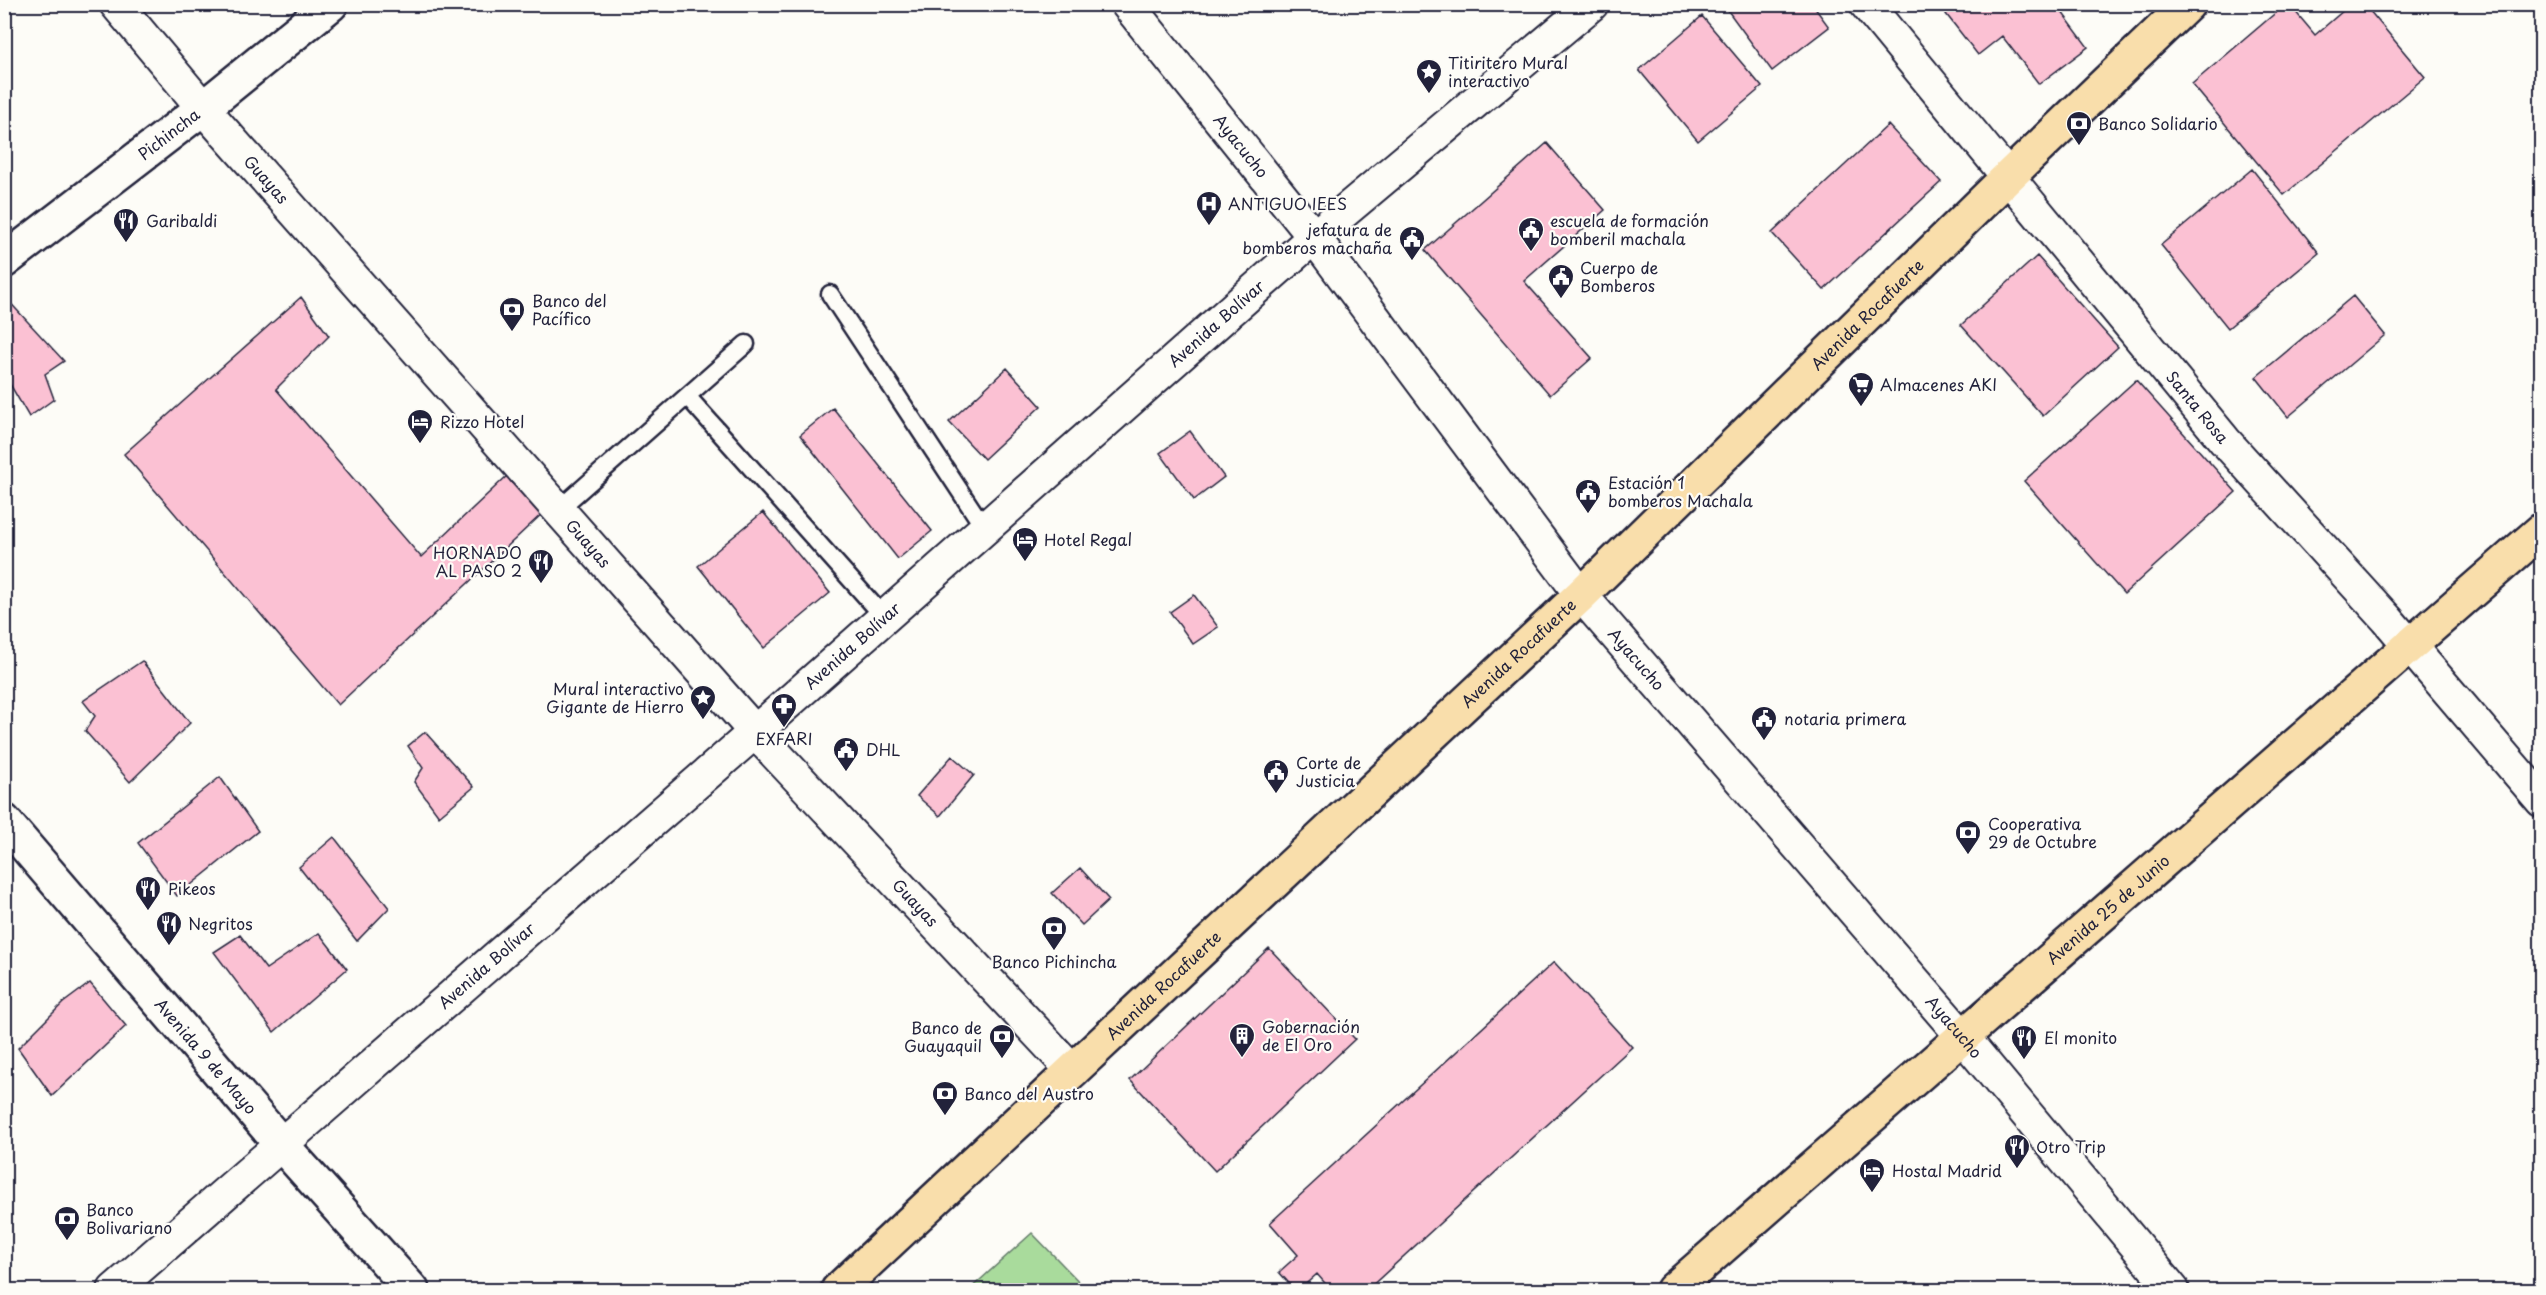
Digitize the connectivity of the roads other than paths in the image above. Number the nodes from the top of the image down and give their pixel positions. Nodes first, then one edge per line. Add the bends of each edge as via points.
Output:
1 (116, 4) edge
2 (332, 4) edge
3 (1127, 4) edge
4 (1592, 4) edge
5 (1866, 4) edge
6 (2188, 4) edge
7 (203, 108) junction
8 (2008, 177) junction
9 (1314, 237) junction
10 (4, 261) edge
11 (830, 294) dead end
12 (746, 344) dead end
13 (687, 396) junction
14 (558, 510) junction
15 (986, 529) junction
16 (2541, 530) edge
17 (1581, 596) junction
18 (885, 618) junction
19 (2411, 646) junction
20 (755, 732) junction
21 (2541, 801) edge
22 (4, 821) edge
23 (1962, 1036) junction
24 (1073, 1071) junction
25 (281, 1144) junction
26 (114, 1290) edge
27 (410, 1290) edge
28 (838, 1290) edge
29 (1673, 1290) edge
30 (2173, 1290) edge

1 - 7 street, Guayas
2 - 7 street, Pichincha
3 - 9 street, Ayacucho
4 - 9 street, Avenida Bolívar
5 - 8 street, Santa Rosa
6 - 8 main road, Avenida Rocafuerte
7 - 10 street, Pichincha
7 - 14 street, Guayas
8 - 17 main road, Avenida Rocafuerte
8 - 19 street, Santa Rosa via 2225,441
9 - 15 street, Avenida Bolívar
9 - 17 street, Ayacucho
11 - 15 lane
12 - 13 lane
13 - 14 lane
13 - 18 lane
14 - 20 street, Guayas
15 - 18 street, Avenida Bolívar
16 - 19 main road, Avenida 25 de Junio
17 - 23 street, Ayacucho
17 - 24 main road, Avenida Rocafuerte
18 - 20 street, Avenida Bolívar
19 - 21 street, Santa Rosa
19 - 23 main road, Avenida 25 de Junio
20 - 24 street, Guayas
20 - 25 street, Avenida Bolívar
22 - 25 street, Avenida 9 de Mayo
23 - 29 main road, Avenida 25 de Junio
23 - 30 street, Ayacucho
24 - 28 main road, Avenida Rocafuerte
25 - 26 street, Avenida Bolívar
25 - 27 street, Avenida 9 de Mayo

